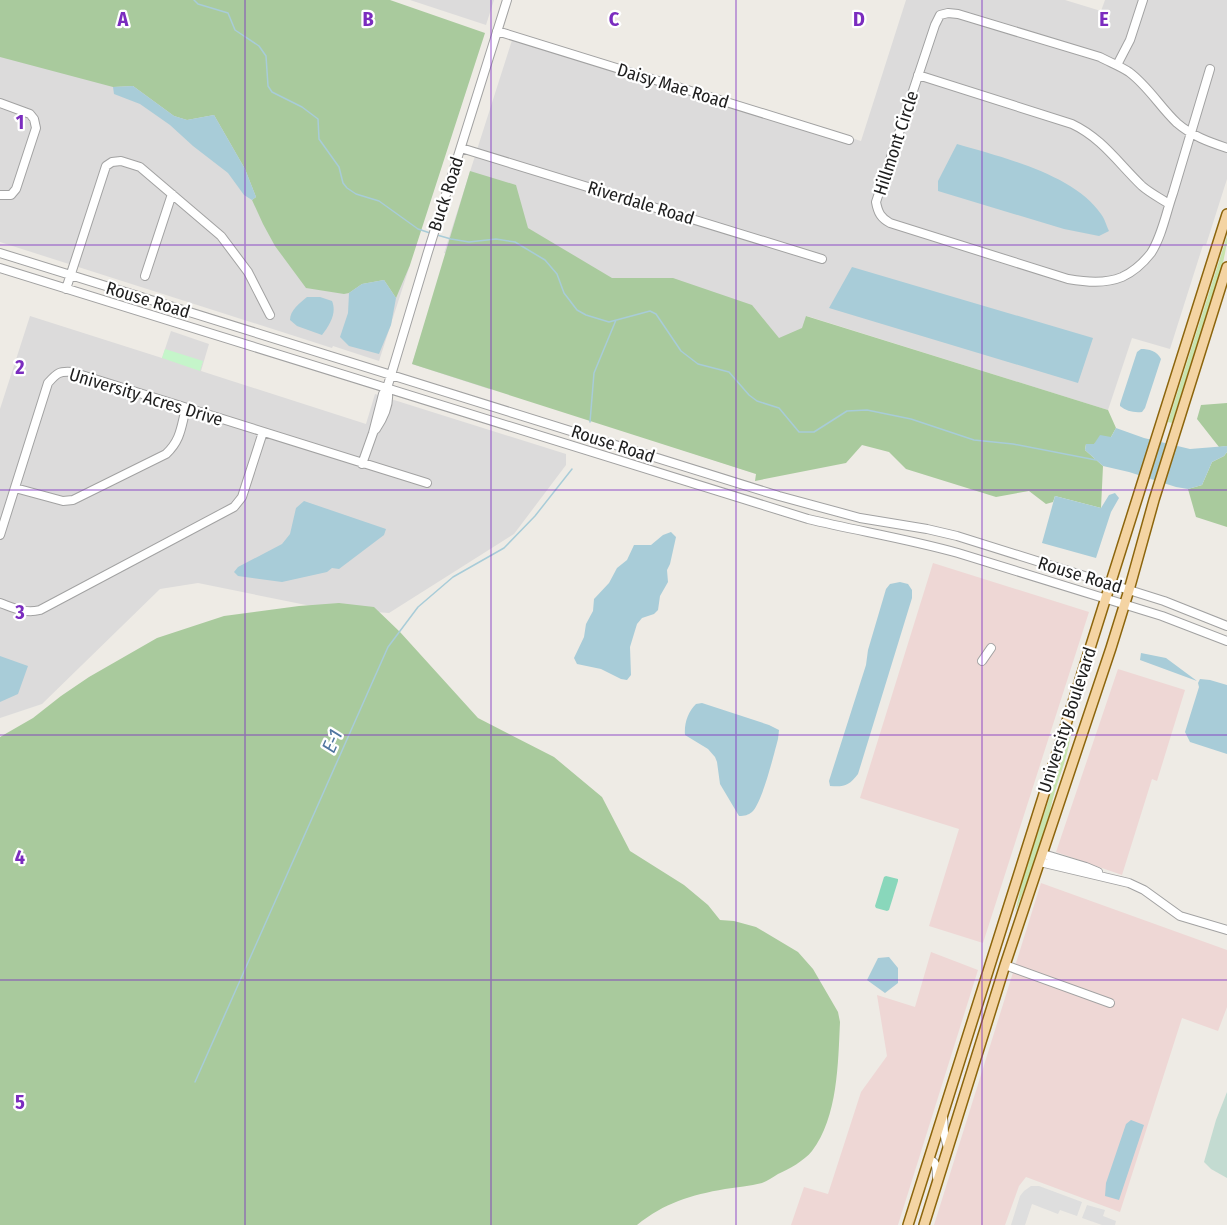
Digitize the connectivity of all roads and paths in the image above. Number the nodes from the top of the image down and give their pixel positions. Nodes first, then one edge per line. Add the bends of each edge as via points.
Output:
1 (507, 0) edge
2 (1143, 0) edge
3 (497, 31) junction
4 (1117, 65) junction
5 (1210, 69) dead end
6 (918, 75) junction
7 (0, 103) edge
8 (1191, 133) junction
9 (849, 140) dead end
10 (461, 148) junction
11 (1227, 148) edge
12 (172, 194) junction
13 (0, 195) edge
14 (1169, 204) junction
15 (1227, 214) edge
16 (0, 253) edge
17 (822, 259) dead end
18 (1227, 267) edge
19 (0, 268) edge
20 (70, 276) junction
21 (146, 276) dead end
22 (66, 289) junction
23 (270, 315) dead end
24 (391, 375) junction
25 (387, 388) junction
26 (186, 408) junction
27 (263, 432) junction
28 (362, 464) junction
29 (427, 483) dead end
30 (15, 488) junction
31 (812, 506) junction
32 (808, 519) junction
33 (0, 535) edge
34 (1111, 584) junction
35 (1129, 590) junction
36 (1106, 599) junction
37 (0, 603) edge
38 (1124, 605) junction
39 (1227, 626) edge
40 (1227, 641) edge
41 (991, 648) dead end
42 (982, 662) dead end
43 (1042, 858) junction
44 (1003, 921) junction
45 (1227, 930) edge
46 (992, 958) junction
47 (1005, 965) junction
48 (995, 999) junction
49 (1110, 1003) dead end
50 (943, 1113) junction
51 (948, 1148) junction
52 (929, 1159) junction
53 (938, 1181) junction
54 (908, 1225) edge
55 (924, 1225) edge

1 - 3 street, Buck Road
2 - 4 street
3 - 9 street, Daisy Mae Road
3 - 10 street, Buck Road
4 - 6 street, Hillmont Circle via 948,13 940,15 935,25
4 - 8 street, Hillmont Circle
5 - 8 street
6 - 14 street via 1085,130 1143,187
6 - 14 street, Hillmont Circle via 876,202 883,219 890,223 1068,279 1108,281 1123,277 1150,254
7 - 13 street via 30,114 36,128 16,189 11,195
8 - 11 street, Hillmont Circle
8 - 14 street, Hillmont Circle
10 - 17 street, Riverdale Road
10 - 24 street, Buck Road
12 - 20 street via 140,167 121,161 105,166
12 - 21 street
12 - 23 street via 221,236 248,272
15 - 34 main road, University Boulevard
16 - 20 street, Rouse Road
18 - 35 main road, University Boulevard
19 - 22 street, Rouse Road
20 - 22 street
20 - 24 street, Rouse Road
22 - 25 street, Rouse Road
24 - 25 street, Buck Road
24 - 31 street, Rouse Road
25 - 28 street, Buck Road via 390,396
25 - 32 street, Rouse Road
26 - 27 street, University Acres Drive
26 - 30 street via 178,438 166,454 73,500 63,501
26 - 30 street, University Acres Drive via 72,372 56,374 48,383
27 - 28 street, University Acres Drive
27 - 37 street via 242,497 234,507 40,610 25,612
28 - 29 street, University Acres Drive
30 - 33 street, University Acres Drive
31 - 32 street
31 - 34 street, Rouse Road via 947,534
32 - 36 street, Rouse Road via 927,544
34 - 35 street, Rouse Road
34 - 36 main road, University Boulevard
35 - 38 main road, University Boulevard
35 - 39 street, Rouse Road
36 - 38 street, Rouse Road
36 - 44 main road, University Boulevard
38 - 40 street, Rouse Road
38 - 43 main road, University Boulevard
41 - 42 street
43 - 45 street via 1129,883 1180,915
43 - 47 main road, University Boulevard
44 - 46 main road, University Boulevard
44 - 47 main road via 1000,954
46 - 48 main road
46 - 50 main road, University Boulevard
47 - 48 main road, University Boulevard
47 - 49 street
48 - 51 main road, University Boulevard
50 - 51 street
50 - 52 main road, University Boulevard
51 - 53 main road, University Boulevard
52 - 53 street via 936,1166
52 - 54 main road, University Boulevard
53 - 55 main road, University Boulevard

